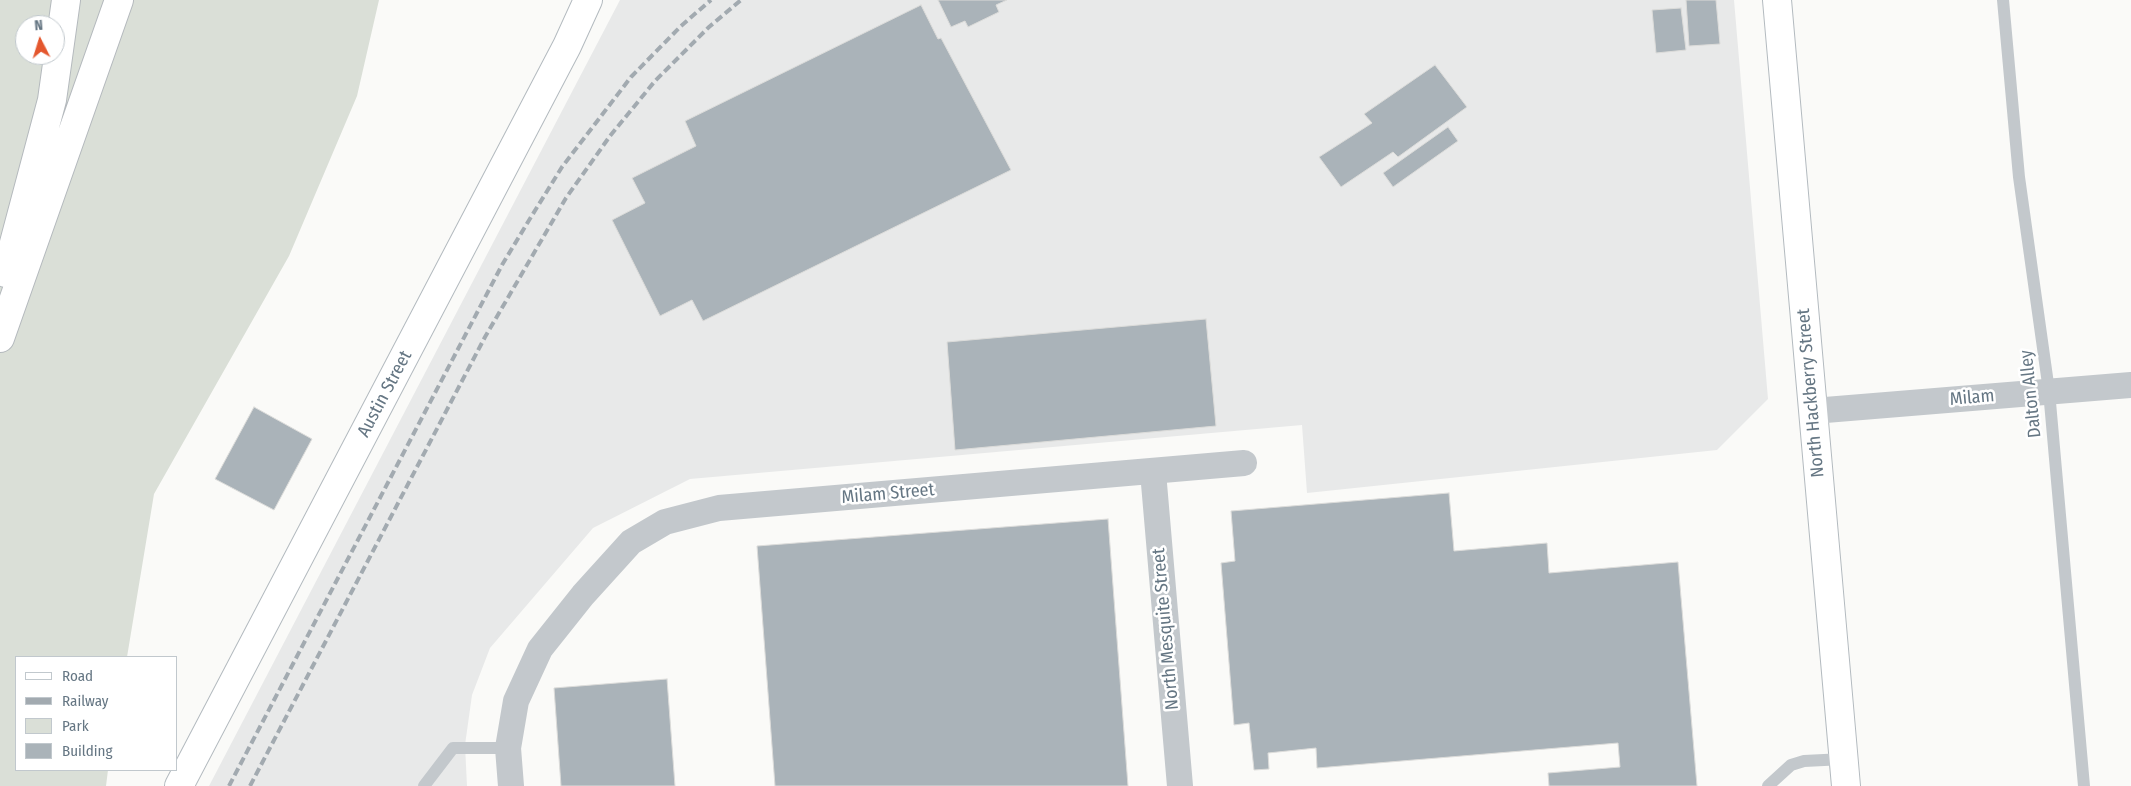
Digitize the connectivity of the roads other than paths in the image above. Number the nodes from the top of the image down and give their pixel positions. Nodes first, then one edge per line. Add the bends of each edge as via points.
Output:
1 (66, 0) edge
2 (119, 0) edge
3 (588, 0) edge
4 (1777, 0) edge
5 (2002, 0) edge
6 (0, 293) edge
7 (0, 338) edge
8 (2131, 385) edge
9 (2049, 391) junction
10 (1813, 411) junction
11 (1244, 463) dead end
12 (1152, 472) junction
13 (508, 748) junction
14 (1844, 759) junction
15 (179, 786) edge
16 (424, 786) edge
17 (511, 786) edge
18 (1180, 786) edge
19 (1768, 786) edge
20 (1846, 786) edge
21 (2084, 786) edge

1 - 6 main road via 52,100
2 - 7 main road
3 - 15 main road, Austin Street
4 - 10 main road, North Hackberry Street
5 - 9 lane, Dalton Alley via 2019,177
8 - 9 street, Milam
9 - 10 street, Milam
9 - 21 lane, Dalton Alley
10 - 14 main road, North Hackberry Street
11 - 12 street, Milam Street
12 - 13 street, Milam Street via 719,508 665,522 631,542 540,649 516,701
12 - 18 street, North Mesquite Street
13 - 16 lane via 453,748
13 - 17 street, Milam Street
14 - 19 lane via 1804,761 1791,765
14 - 20 main road, North Hackberry Street

